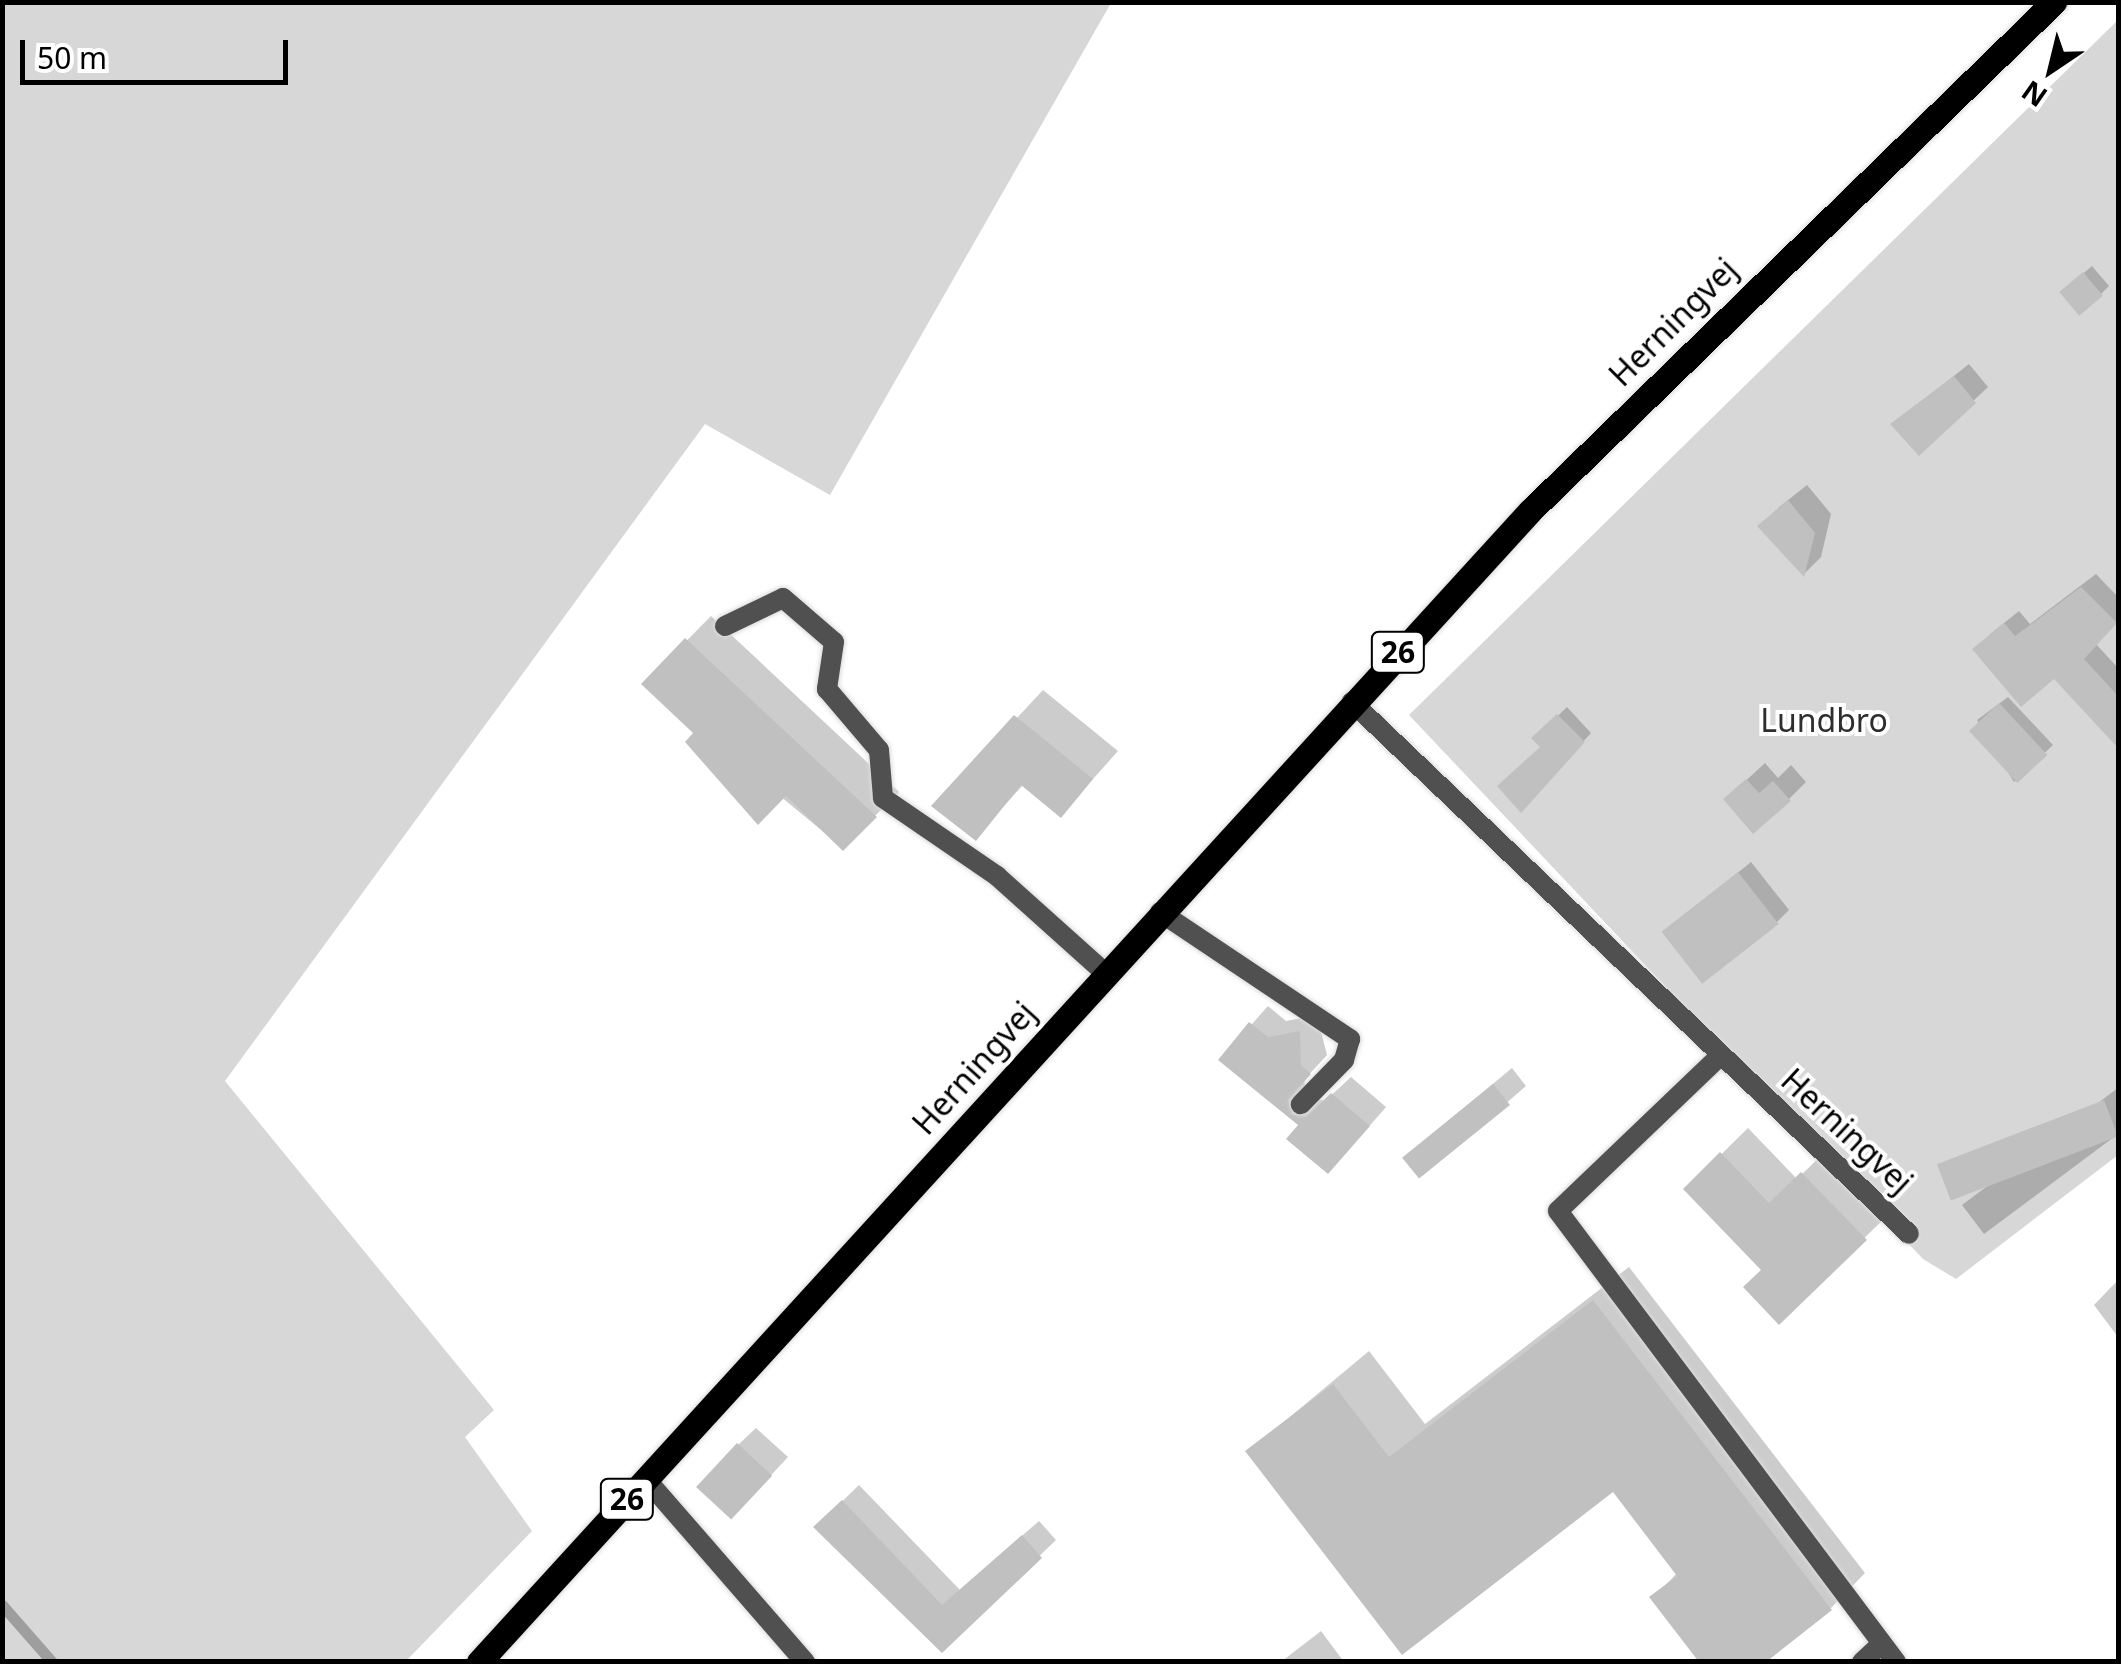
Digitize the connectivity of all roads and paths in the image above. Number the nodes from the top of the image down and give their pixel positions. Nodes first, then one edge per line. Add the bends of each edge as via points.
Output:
1 (2054, 2) edge
2 (725, 626) dead end
3 (1352, 702) junction
4 (1160, 912) junction
5 (1105, 973) junction
6 (1720, 1056) junction
7 (1301, 1104) dead end
8 (1909, 1234) dead end
9 (645, 1478) junction
10 (1882, 1644) junction
11 (478, 1662) edge
12 (804, 1662) edge
13 (1862, 1662) edge
14 (1896, 1662) edge

1 - 3 main road, Herningvej / 26 via 1558,483
2 - 5 street via 783,598 834,642 827,689 878,750 883,798 997,876
3 - 4 main road, Herningvej / 26
3 - 6 street, Herningvej
4 - 5 main road, Herningvej / 26
4 - 7 street via 1350,1039 1344,1060
5 - 9 main road, Herningvej / 26
6 - 8 street, Herningvej
6 - 10 street via 1558,1211
9 - 11 main road, Herningvej / 26
9 - 12 street
10 - 13 street
10 - 14 street

